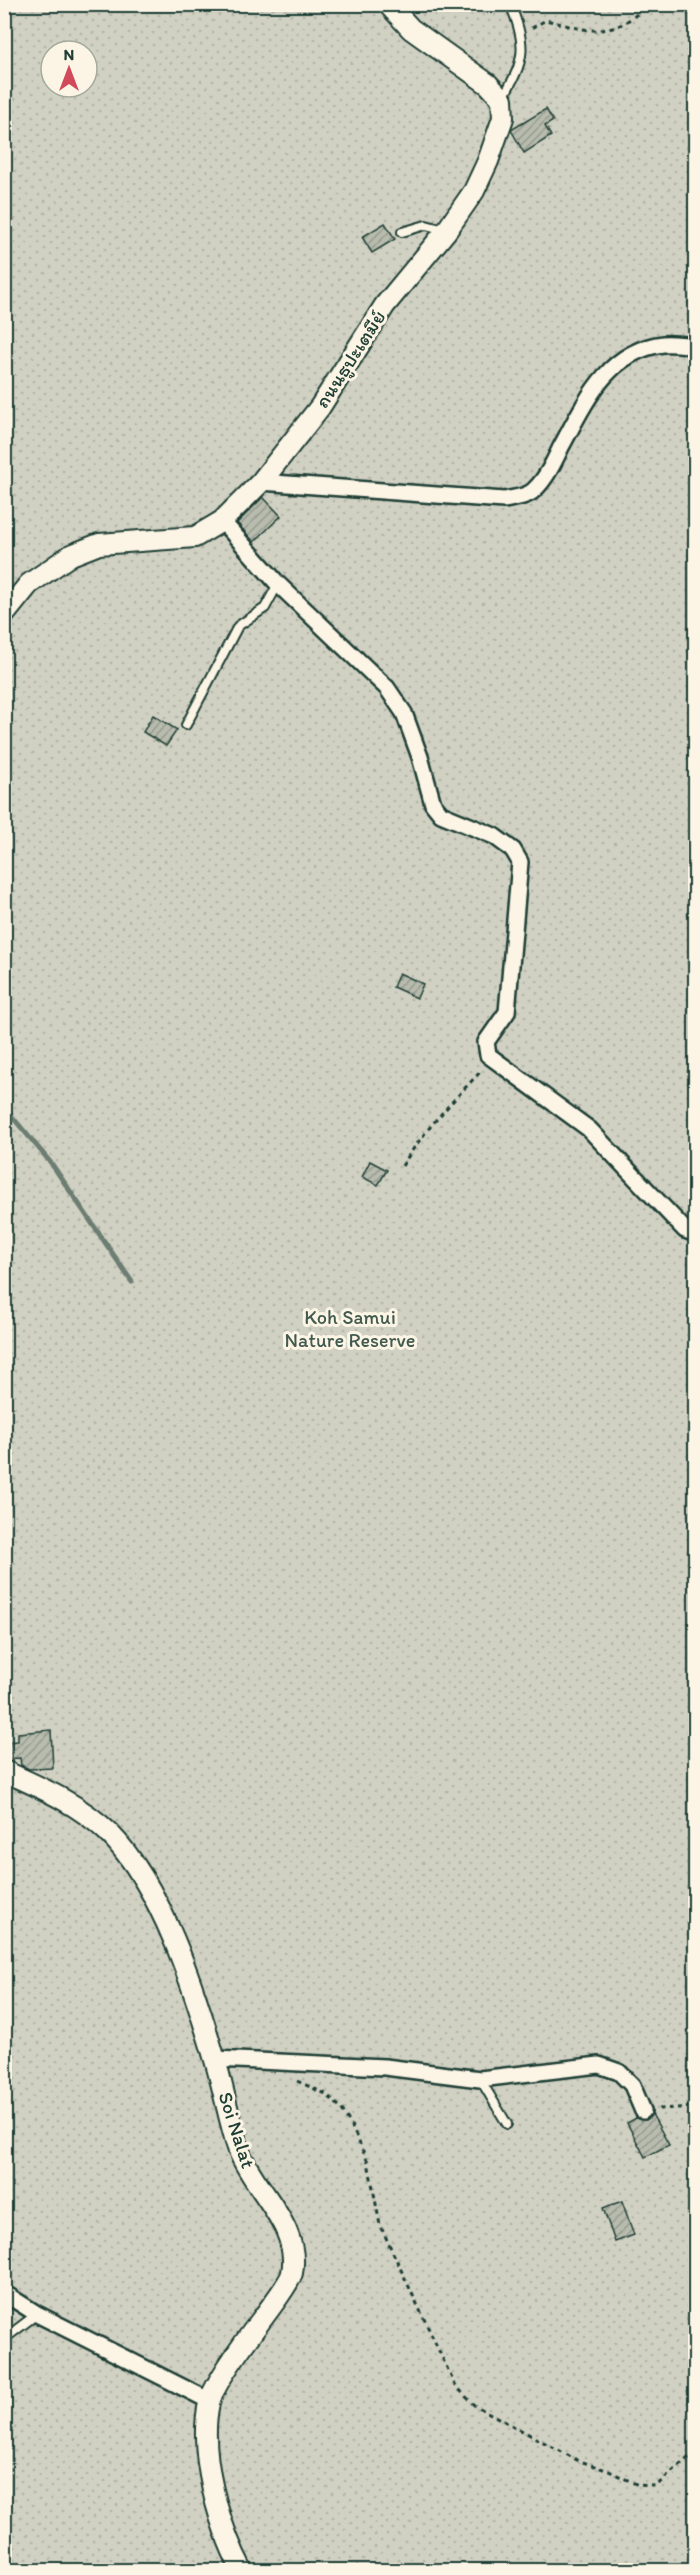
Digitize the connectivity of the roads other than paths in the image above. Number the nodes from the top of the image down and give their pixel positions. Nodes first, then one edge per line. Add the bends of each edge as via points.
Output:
1 (388, 4) edge
2 (510, 4) edge
3 (502, 99) junction
4 (447, 230) junction
5 (402, 232) dead end
6 (696, 346) edge
7 (261, 482) junction
8 (222, 520) junction
9 (278, 584) junction
10 (4, 615) edge
11 (186, 725) dead end
12 (696, 1234) edge
13 (4, 1771) edge
14 (215, 2059) junction
15 (480, 2079) junction
16 (643, 2110) road end
17 (507, 2124) dead end
18 (4, 2294) edge
19 (37, 2314) junction
20 (4, 2338) edge
21 (210, 2401) junction
22 (242, 2571) edge

1 - 3 street via 411,29 488,84
2 - 3 lane via 523,54 516,77
3 - 4 street, ถนนธูปะเตมีย์ via 503,118 488,161
4 - 5 lane via 426,225
4 - 7 street, ถนนธูปะเตมีย์ via 385,305 320,407
6 - 7 street via 664,344 632,354 611,367 588,395 549,471 533,491 520,497 493,499
7 - 8 street, ถนนธูปะเตมีย์
8 - 9 street
8 - 10 street, ถนนธูปะเตมีย์ via 195,537 99,544 71,555 29,584
9 - 11 lane via 265,608 238,626
9 - 12 street via 387,688 404,713 433,804 441,814 494,836 513,850 520,862 507,1012 485,1048 492,1060 589,1129 685,1230
13 - 14 street, Soi Nalat via 82,1811 109,1834 141,1876 165,1916
14 - 15 street via 385,2067
14 - 21 street, Soi Nalat via 239,2150 250,2174 282,2221 291,2249 292,2274
15 - 16 street via 599,2065 620,2072 632,2085
15 - 17 lane
18 - 19 street
19 - 20 lane
19 - 21 street
21 - 22 street, Soi Nalat via 207,2441 214,2492 227,2543

